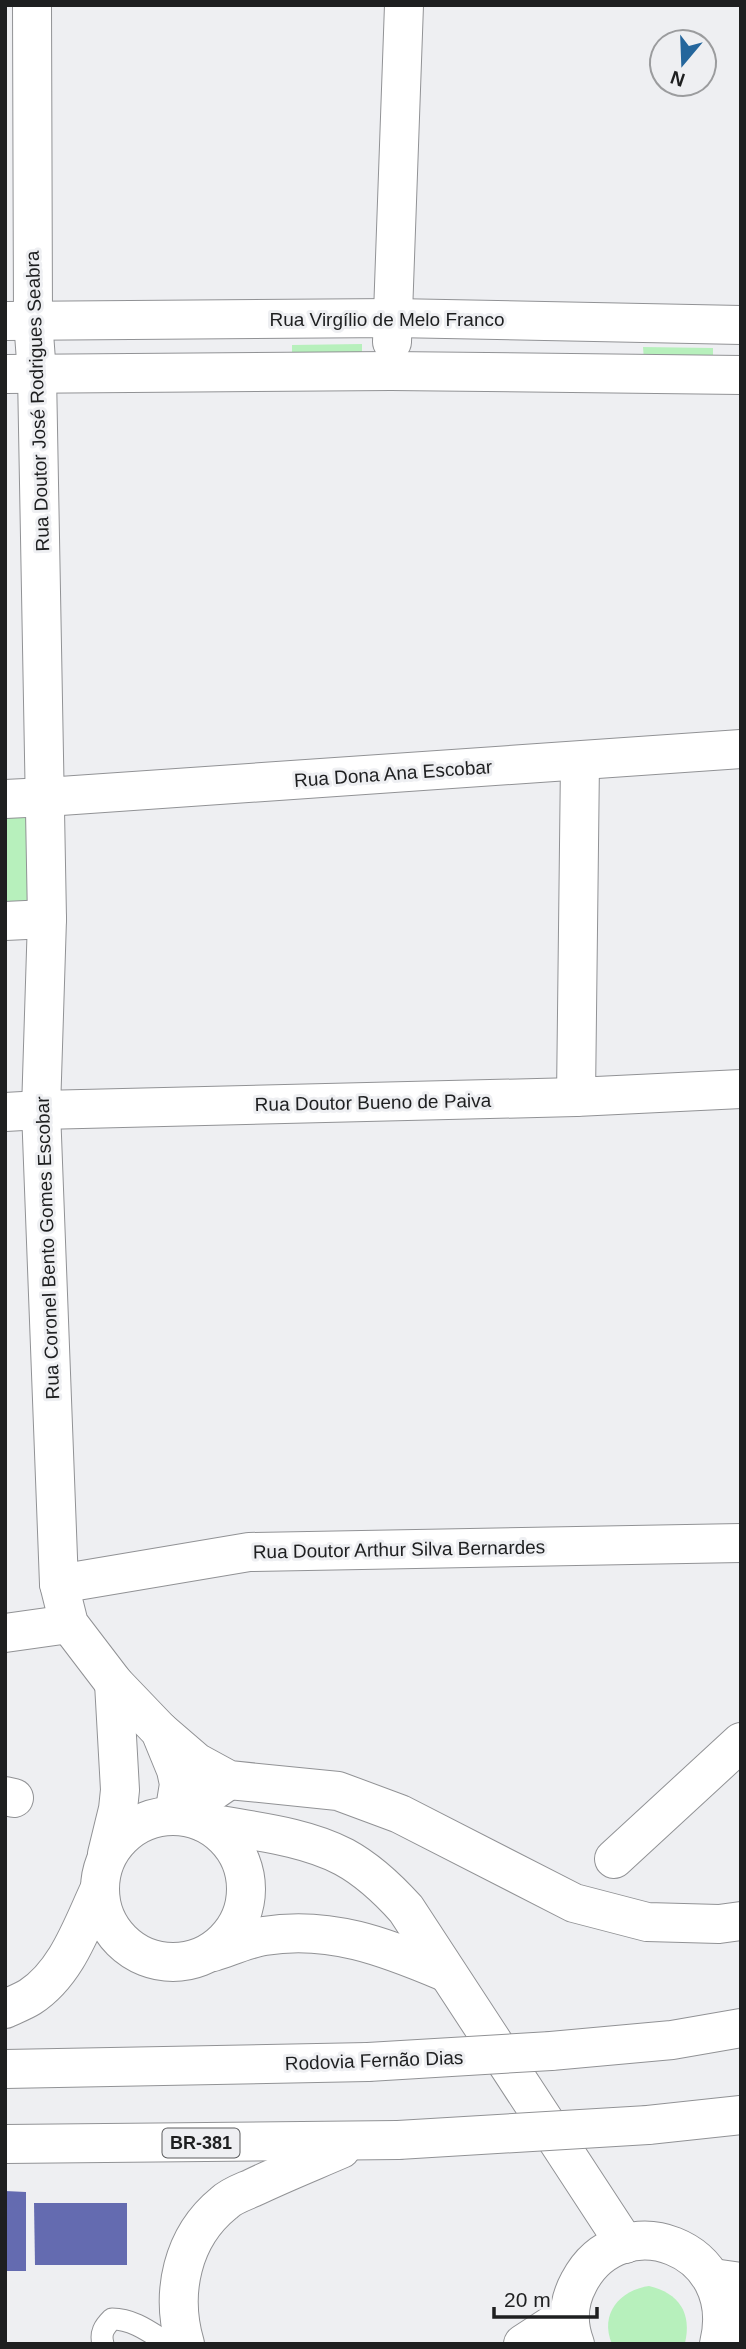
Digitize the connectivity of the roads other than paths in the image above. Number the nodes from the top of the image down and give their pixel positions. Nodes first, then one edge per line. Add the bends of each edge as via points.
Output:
1 (32, 5) edge
2 (404, 5) edge
3 (394, 317) junction
4 (19, 320) edge
5 (741, 325) edge
6 (391, 372) junction
7 (21, 374) edge
8 (741, 375) edge
9 (741, 749) edge
10 (580, 761) junction
11 (46, 797) junction
12 (5, 799) edge
13 (47, 919) junction
14 (5, 921) edge
15 (741, 1089) edge
16 (576, 1097) junction
17 (23, 1111) edge
18 (741, 1543) edge
19 (59, 1584) junction
20 (69, 1624) junction
21 (5, 1633) edge
22 (114, 1683) junction
23 (160, 1731) junction
24 (741, 1742) edge
25 (229, 1780) junction
26 (188, 1818) junction
27 (614, 1859) dead end
28 (102, 1875) junction
29 (741, 1921) edge
30 (207, 1954) junction
31 (445, 1972) junction
32 (5, 2009) edge
33 (741, 2028) edge
34 (5, 2069) edge
35 (741, 2115) edge
36 (357, 2142) junction
37 (5, 2144) edge
38 (625, 2244) junction
39 (727, 2280) edge
40 (572, 2329) edge
41 (103, 2344) edge
42 (169, 2344) edge
43 (185, 2344) edge
44 (523, 2344) edge
45 (719, 2344) edge

1 - 4 main road, Rua Doutor José Rodrigues Seabra
2 - 3 main road
3 - 4 main road, Rua Virgílio de Melo Franco
3 - 5 main road, Rua Virgílio de Melo Franco
3 - 6 main road
4 - 7 main road, Rua Doutor José Rodrigues Seabra
6 - 7 main road
6 - 8 main road
7 - 11 main road, Rua Doutor José Rodrigues Seabra
9 - 10 main road, Rua Dona Ana Escobar
10 - 11 main road, Rua Dona Ana Escobar
10 - 16 main road
11 - 12 main road, Rua Dona Ana Escobar
11 - 13 main road, Rua Coronel Bento Gomes Escobar
13 - 14 main road
13 - 17 main road, Rua Coronel Bento Gomes Escobar
15 - 16 main road, Rua Doutor Bueno de Paiva
16 - 17 main road, Rua Doutor Bueno de Paiva
17 - 19 main road, Rua Coronel Bento Gomes Escobar
18 - 19 main road, Rua Doutor Arthur Silva Bernardes via 248,1552
19 - 20 main road, Rua Coronel Bento Gomes Escobar
20 - 21 main road
20 - 22 main road, Rua Coronel Bento Gomes Escobar
22 - 23 main road, Rua Coronel Bento Gomes Escobar
22 - 28 main road via 120,1790
23 - 25 main road via 196,1762
23 - 26 main road, Rua Coronel Bento Gomes Escobar
24 - 27 main road
25 - 26 main road via 203,1798
25 - 29 main road via 338,1791 400,1814 574,1903 646,1922
26 - 28 main road via 152,1819 132,1829 115,1844
26 - 30 main road via 223,1835 246,1875 240,1921 226,1940
26 - 31 main road via 304,1842 344,1857 383,1884 406,1909
28 - 30 main road via 102,1906 109,1924 135,1951 171,1962
28 - 32 main road via 58,1972 31,1997
30 - 31 main road via 262,1936 300,1932 346,1936
31 - 38 main road
33 - 34 main road, Rodovia Fernão Dias, bridge via 672,2040 368,2062
35 - 36 main road, BR-381, bridge
36 - 37 main road, BR-381
36 - 43 main road via 225,2201 204,2222 185,2255 177,2294
38 - 39 main road via 650,2241 675,2246
38 - 40 main road via 603,2254 584,2271 573,2293
39 - 45 main road via 721,2299
40 - 44 main road
41 - 42 lane via 104,2326 111,2319 122,2319

